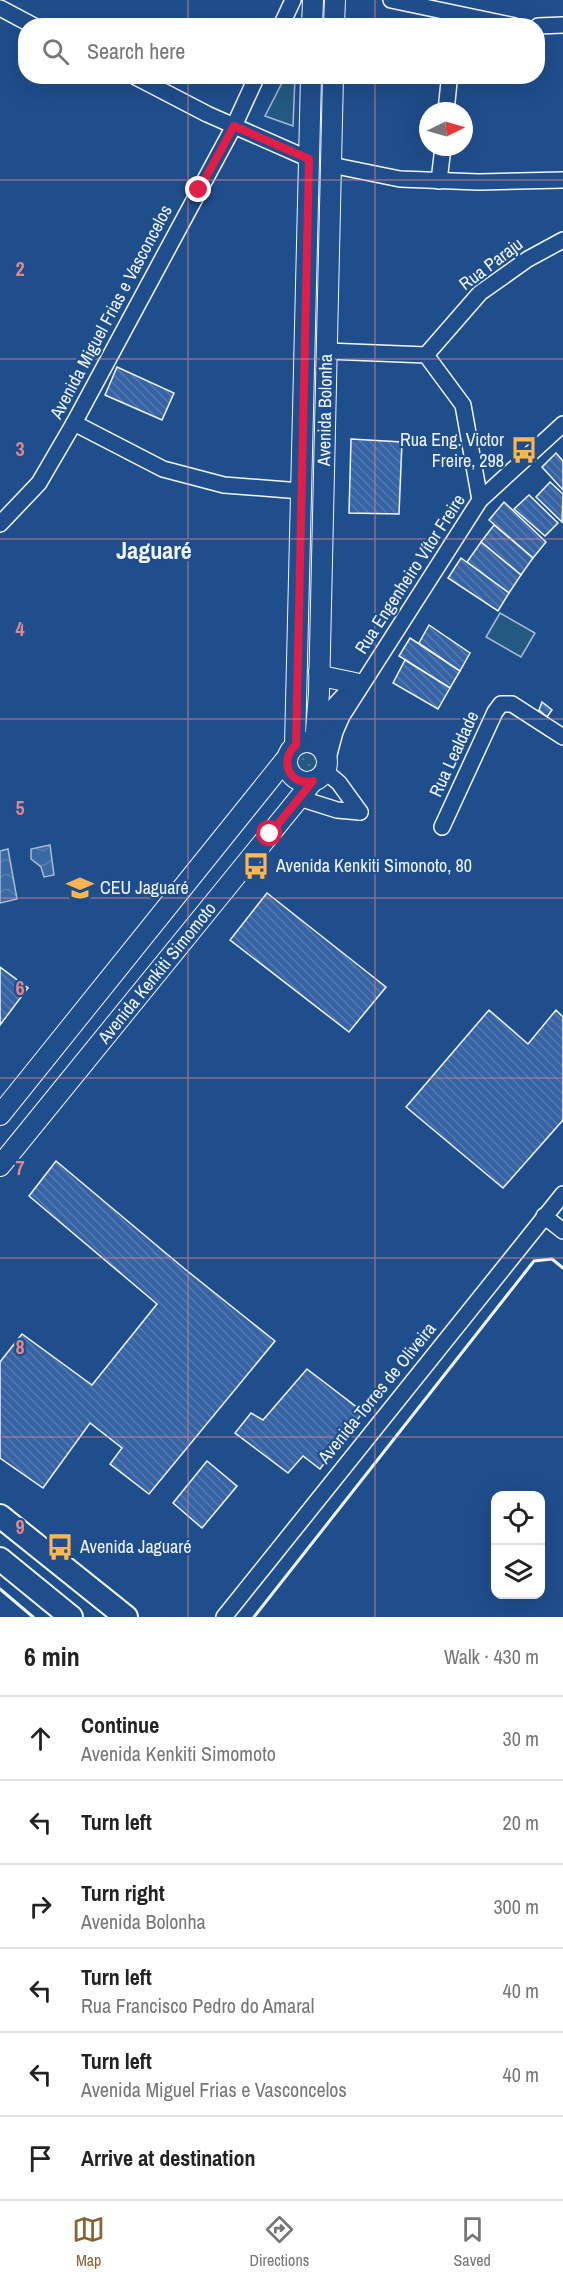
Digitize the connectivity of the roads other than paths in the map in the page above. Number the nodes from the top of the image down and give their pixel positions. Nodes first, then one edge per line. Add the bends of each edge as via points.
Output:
1 (293, 0) edge
2 (313, 0) edge
3 (334, 0) edge
4 (391, 0) edge
5 (0, 8) edge
6 (19, 18) edge
7 (285, 18) edge
8 (312, 18) edge
9 (334, 18) edge
10 (477, 18) edge
11 (563, 25) edge
12 (545, 26) edge
13 (150, 84) edge
14 (253, 84) edge
15 (311, 84) edge
16 (333, 84) edge
17 (449, 84) edge
18 (447, 102) edge
19 (234, 126) junction
20 (442, 156) edge
21 (309, 159) junction
22 (331, 165) junction
23 (563, 180) edge
24 (439, 181) junction
25 (563, 240) edge
26 (327, 351) junction
27 (426, 355) junction
28 (74, 423) junction
29 (563, 424) edge
30 (301, 491) junction
31 (480, 500) junction
32 (0, 524) edge
33 (319, 672) junction
34 (363, 677) junction
35 (563, 737) edge
36 (291, 752) junction
37 (320, 761) junction
38 (299, 798) junction
39 (442, 827) dead end
40 (85, 1010) junction
41 (109, 1032) junction
42 (0, 1115) edge
43 (0, 1166) edge
44 (563, 1194) edge
45 (544, 1216) junction
46 (563, 1231) edge
47 (0, 1516) edge
48 (0, 1559) edge
49 (72, 1617) edge
50 (126, 1617) edge
51 (224, 1617) edge

1 - 7 street
2 - 8 main road
3 - 9 main road
4 - 10 street
5 - 6 street
11 - 12 street
13 - 19 street
14 - 19 street, Avenida Miguel Frias e Vasconcelos
15 - 21 main road, Avenida Bolonha
16 - 22 main road, Avenida Bolonha
17 - 18 street
19 - 21 street
19 - 28 street, Avenida Miguel Frias e Vasconcelos
20 - 24 street
21 - 30 main road, Avenida Bolonha
22 - 24 street via 400,179
22 - 26 main road, Avenida Bolonha
23 - 24 street
25 - 27 street, Rua Paraju via 480,293
26 - 27 street
26 - 33 main road, Avenida Bolonha
27 - 31 street via 463,405
28 - 30 street via 163,469 224,485
28 - 32 street, Avenida Miguel Frias e Vasconcelos via 39,483
29 - 31 street, Rua Engenheiro Vítor Freire
30 - 36 main road, Avenida Bolonha
31 - 34 street, Rua Engenheiro Vítor Freire
33 - 34 main road via 326,677
33 - 37 main road, Avenida Bolonha
34 - 37 street, Rua Engenheiro Vítor Freire
35 - 39 street, Rua Lealdade via 512,704 501,704
36 - 37 main road via 308,741
36 - 37 main road via 289,771 303,782
36 - 40 main road, Avenida Kenkiti Simomoto
37 - 38 main road, Avenida Kenkiti Simomoto
37 - 38 street via 360,812 337,810
38 - 41 main road, Avenida Kenkiti Simomoto
40 - 41 main road
40 - 42 main road, Avenida Kenkiti Simomoto
41 - 43 main road, Avenida Kenkiti Simomoto
44 - 45 street, Avenida Torres de Oliveira
45 - 46 street
45 - 51 street, Avenida Torres de Oliveira
47 - 50 highway
48 - 49 highway

